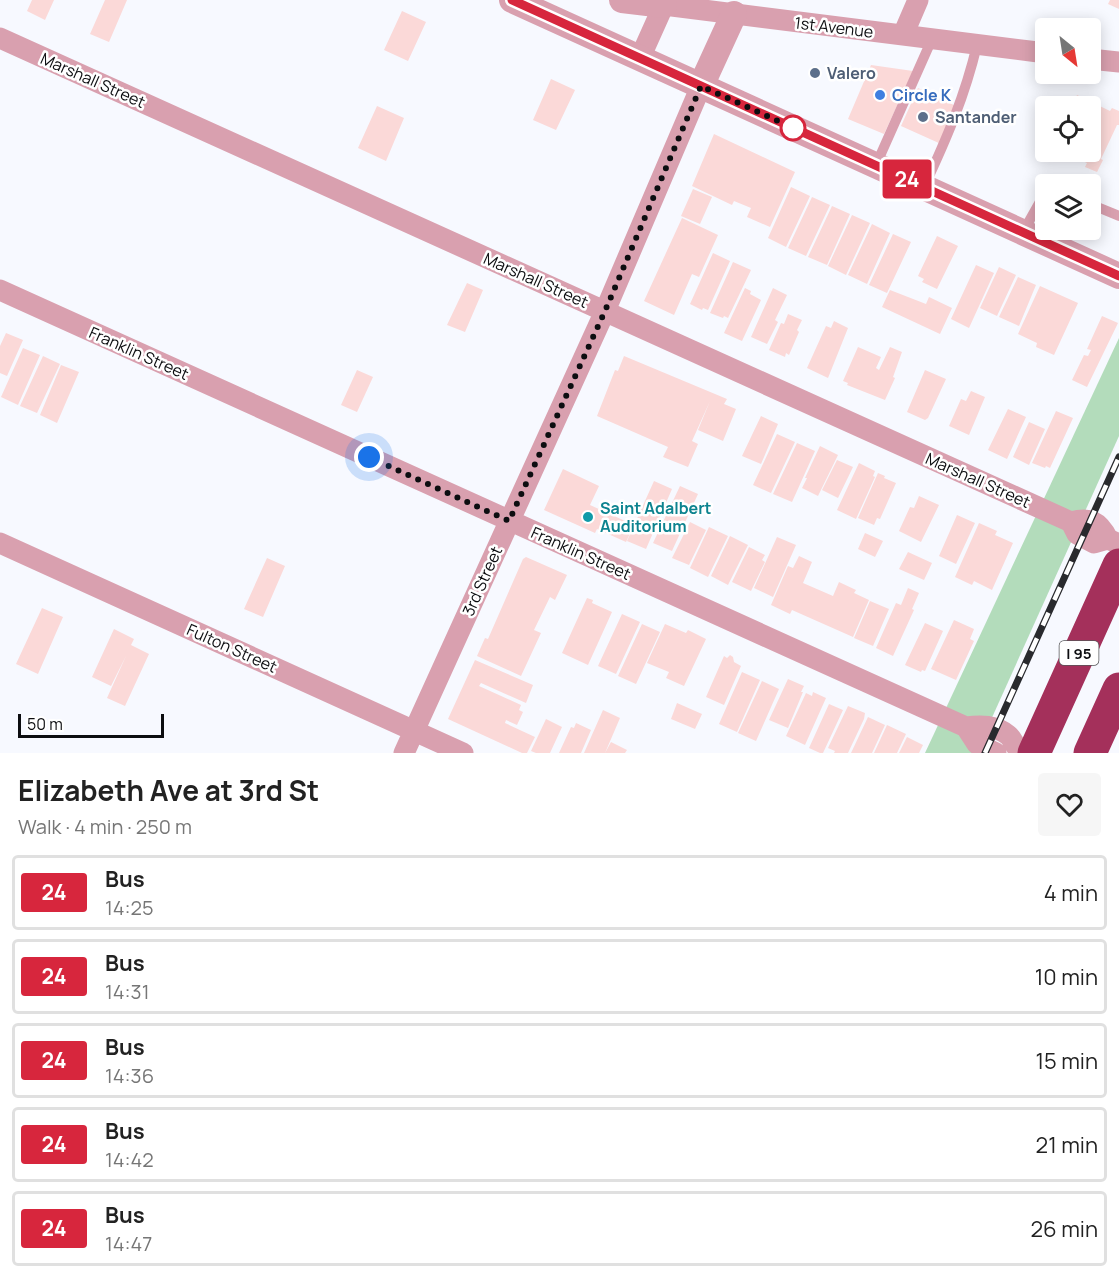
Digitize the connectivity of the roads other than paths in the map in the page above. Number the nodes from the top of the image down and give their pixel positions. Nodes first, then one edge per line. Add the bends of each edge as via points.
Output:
1 (512, 0) edge
2 (622, 0) edge
3 (918, 0) edge
4 (665, 3) edge
5 (734, 14) junction
6 (903, 35) junction
7 (0, 38) edge
8 (932, 39) junction
9 (977, 45) junction
10 (1035, 52) edge
11 (640, 58) junction
12 (1101, 60) edge
13 (1119, 62) edge
14 (701, 86) junction
15 (875, 165) junction
16 (924, 187) junction
17 (1101, 209) edge
18 (1035, 211) edge
19 (1119, 216) edge
20 (1023, 232) junction
21 (1119, 276) edge
22 (0, 290) edge
23 (605, 311) junction
24 (509, 521) junction
25 (0, 543) edge
26 (1115, 549) edge
27 (1119, 688) edge
28 (966, 727) junction
29 (415, 731) junction
30 (404, 753) edge
31 (463, 753) edge
32 (996, 753) edge
33 (1021, 753) edge
34 (1090, 753) edge

1 - 11 street
2 - 4 street, 1st Avenue
3 - 6 street
4 - 5 street, 1st Avenue
4 - 11 street
5 - 6 street, 1st Avenue
5 - 14 street, 3rd Street
6 - 8 street, 1st Avenue
7 - 23 street, Marshall Street
8 - 9 street, 1st Avenue
8 - 15 lane
9 - 10 street, 1st Avenue
9 - 16 lane via 967,86
11 - 14 street
12 - 13 street
14 - 15 street
14 - 23 street, 3rd Street
15 - 16 street
16 - 20 street
17 - 19 lane
18 - 20 lane
20 - 21 street
22 - 24 street, Franklin Street
23 - 24 street, 3rd Street
23 - 26 street, Marshall Street via 1071,522 1077,534
24 - 28 street, Franklin Street
24 - 29 street, 3rd Street
25 - 29 street, Fulton Street
26 - 33 highway, I 95 via 1101,604 1056,703
27 - 34 highway
28 - 32 street, Franklin Street via 977,744
28 - 33 street, Franklin Street via 986,725 1008,735
29 - 30 street, 3rd Street
29 - 31 street, Fulton Street

